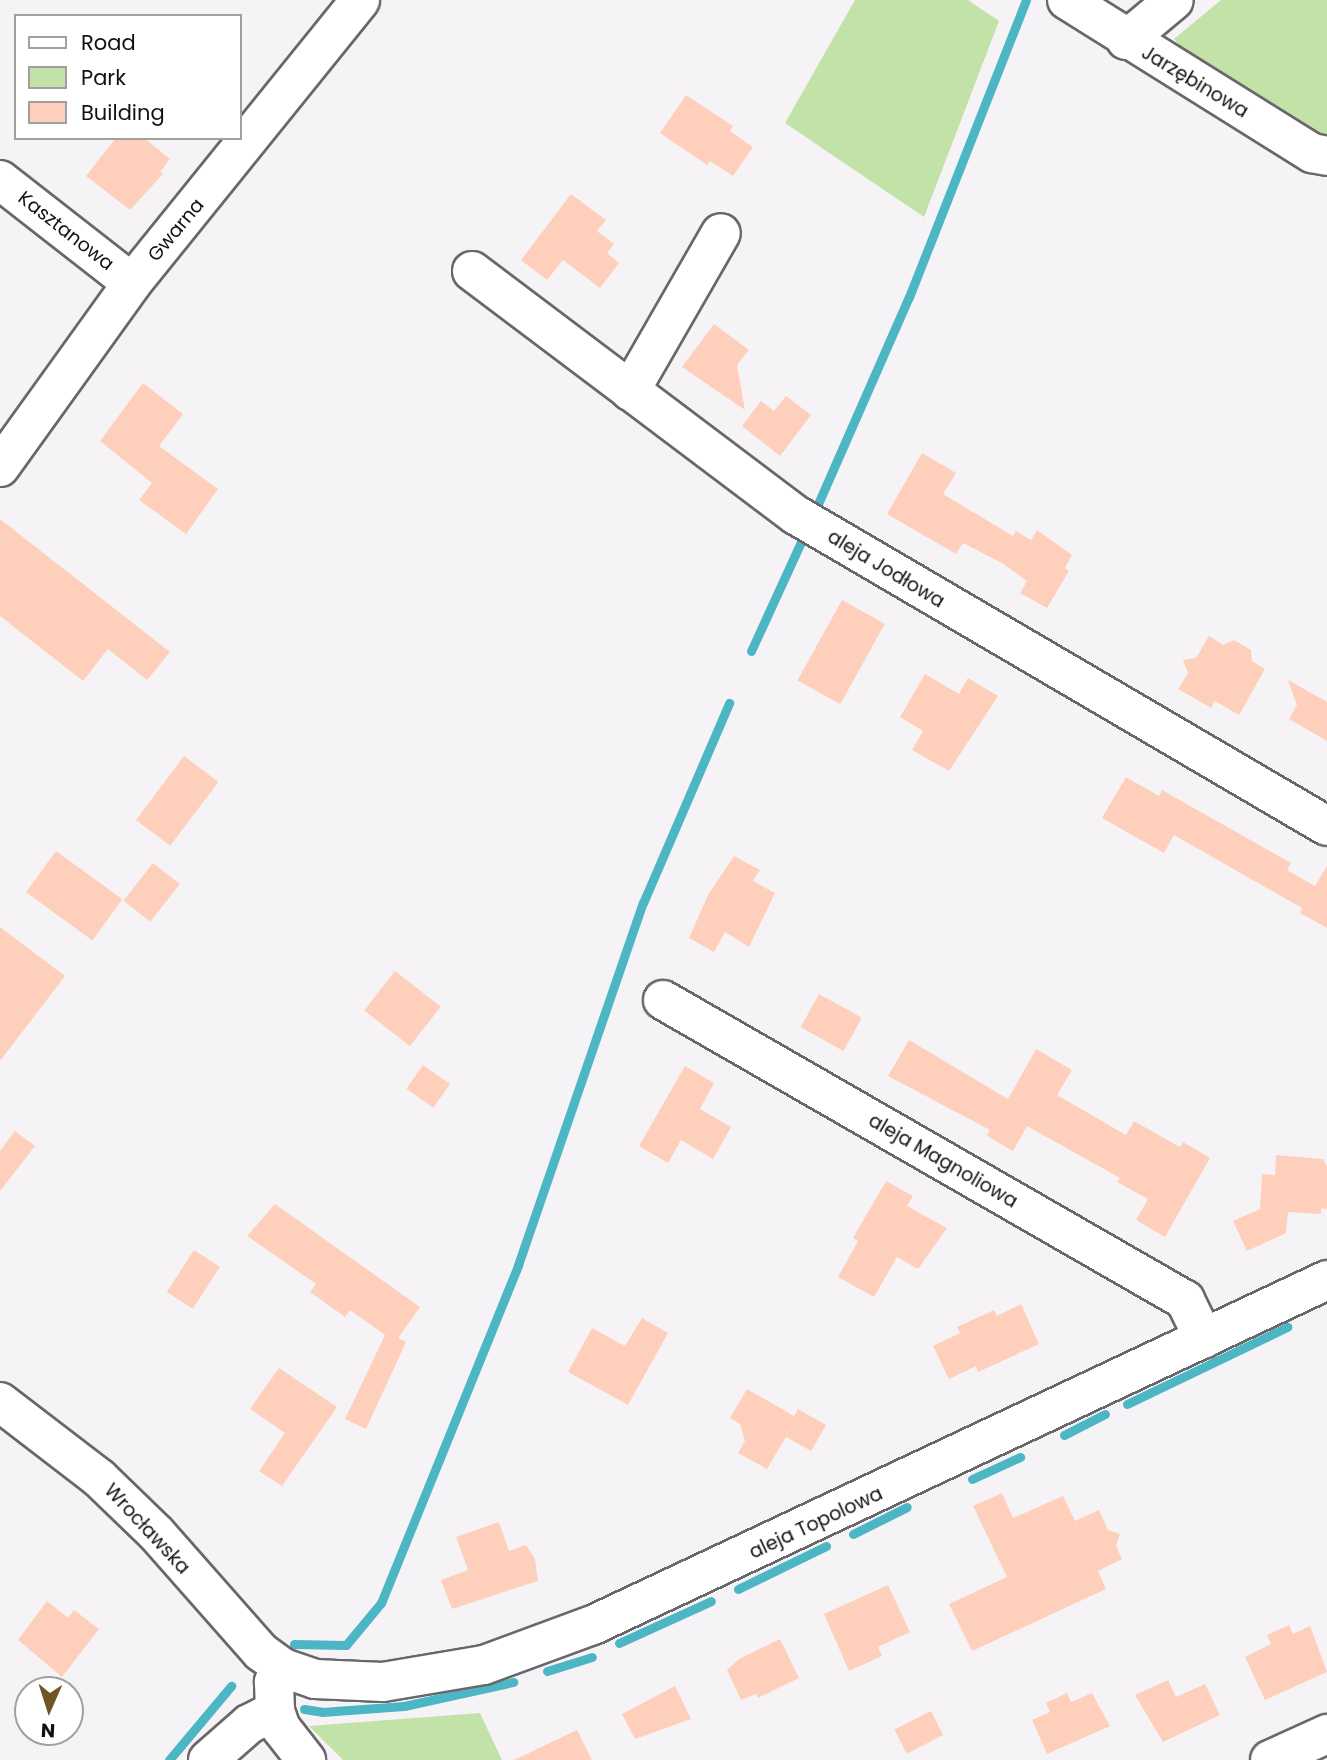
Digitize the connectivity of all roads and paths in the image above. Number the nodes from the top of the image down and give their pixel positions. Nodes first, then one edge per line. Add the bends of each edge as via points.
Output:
1 (360, 0) edge
2 (1067, 0) edge
3 (1174, 0) edge
4 (1126, 40) junction
5 (1327, 156) edge
6 (0, 180) edge
7 (721, 233) dead end
8 (472, 271) dead end
9 (132, 283) junction
10 (630, 391) junction
11 (0, 467) edge
12 (1327, 826) edge
13 (663, 1000) dead end
14 (1327, 1280) edge
15 (1204, 1339) junction
16 (0, 1402) edge
17 (283, 1668) junction
18 (275, 1711) junction
19 (1327, 1734) edge
20 (208, 1760) edge
21 (306, 1760) edge
22 (1270, 1760) edge

1 - 9 street, Gwarna
2 - 4 street, Jarzębinowa
3 - 4 street
4 - 5 street, Jarzębinowa via 1312,153
6 - 9 street, Kasztanowa
7 - 10 street
8 - 10 street, aleja Jodłowa
9 - 11 street, Gwarna
10 - 12 street, aleja Jodłowa via 847,548
13 - 15 street, aleja Magnoliowa via 1185,1300
14 - 15 street, aleja Topolowa
15 - 17 street, aleja Topolowa via 681,1587 537,1647 484,1665 383,1682 314,1679
16 - 17 street, Wrocławska via 99,1478 156,1533 261,1653
17 - 18 street via 274,1682
18 - 20 street via 248,1724
18 - 21 street via 281,1728
19 - 22 street

